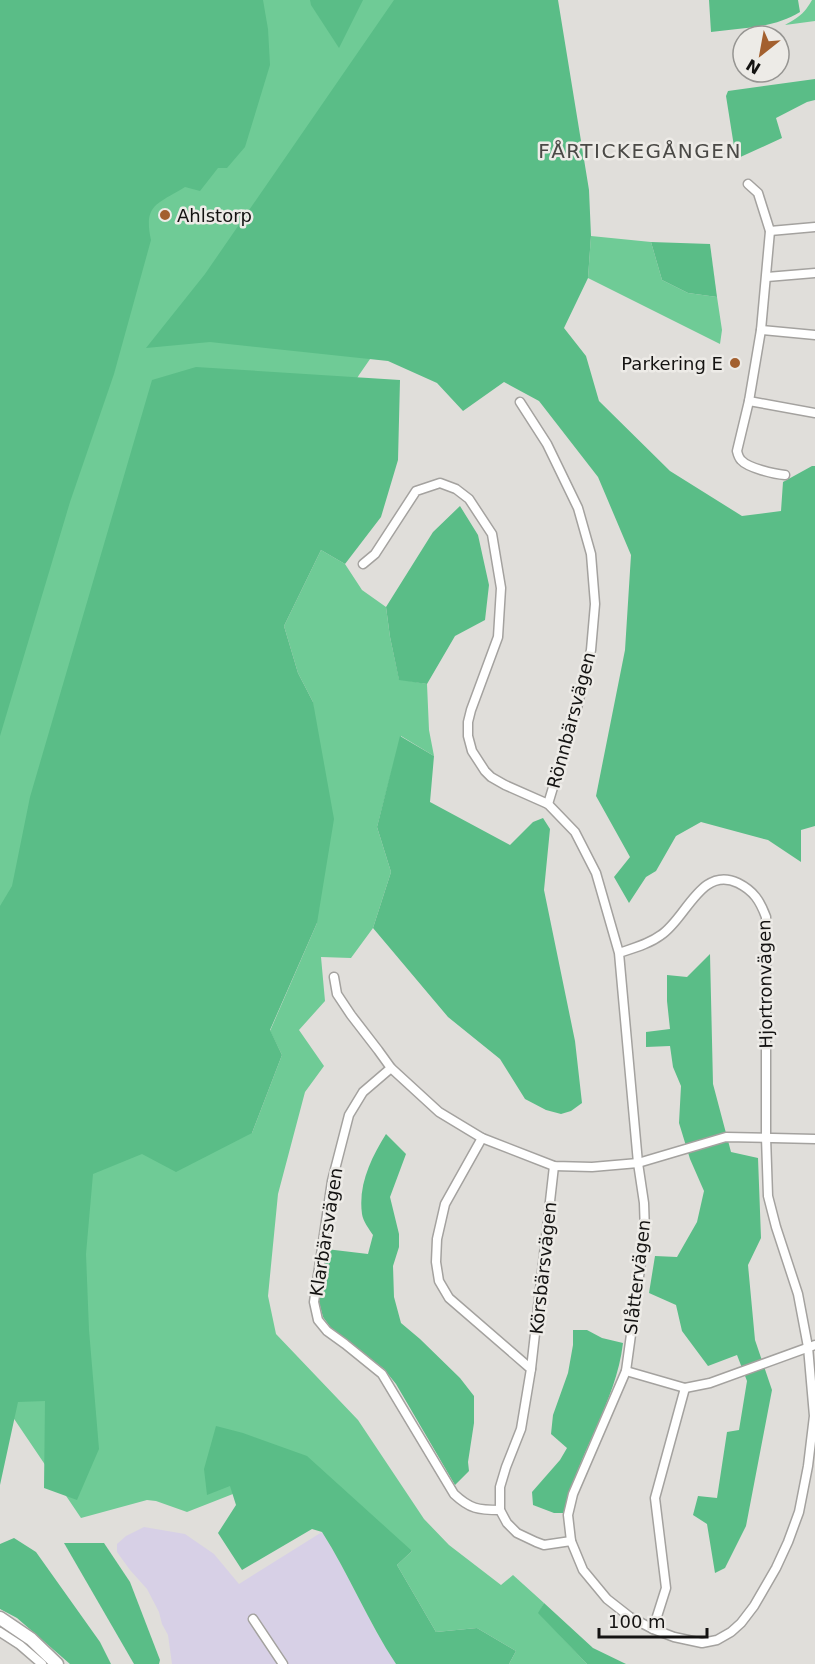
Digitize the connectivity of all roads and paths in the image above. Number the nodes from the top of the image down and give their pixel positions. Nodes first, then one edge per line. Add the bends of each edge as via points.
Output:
1 (748, 184) dead end
2 (815, 227) edge
3 (770, 231) junction
4 (815, 273) edge
5 (767, 277) junction
6 (761, 330) junction
7 (815, 335) edge
8 (520, 402) dead end
9 (749, 402) junction
10 (815, 412) edge
11 (785, 475) dead end
12 (363, 564) dead end
13 (548, 804) junction
14 (619, 953) junction
15 (334, 977) dead end
16 (391, 1068) junction
17 (766, 1137) junction
18 (482, 1138) junction
19 (815, 1139) edge
20 (638, 1163) junction
21 (554, 1166) junction
22 (811, 1346) edge
23 (531, 1369) junction
24 (626, 1371) junction
25 (685, 1388) junction
26 (500, 1510) junction
27 (571, 1541) junction
28 (0, 1618) edge
29 (253, 1619) dead end
30 (653, 1629) junction
31 (0, 1632) edge
32 (42, 1664) edge
33 (57, 1664) edge
34 (282, 1664) edge

1 - 3 street via 758,193
2 - 3 street
3 - 5 street
4 - 5 street
5 - 6 street
6 - 7 street
6 - 9 street
8 - 13 street, Rönnbärsvägen via 578,508 591,554 595,604 591,650
9 - 10 street
9 - 11 street via 737,451 739,459
12 - 13 street, Slåttervägen via 375,554 416,491 440,483 469,499 492,534 501,588 498,637 471,710 468,736 472,751 491,777
13 - 14 street, Slåttervägen via 575,832 596,873
14 - 17 street, Hjortronvägen via 663,934 701,889 718,879 730,879 749,889 760,902 766,917
14 - 20 street, Slåttervägen
15 - 16 street via 337,994
16 - 18 street via 439,1112
16 - 26 street, Klarbärsvägen via 363,1092 349,1115 332,1181 314,1302 318,1320 382,1374 454,1494 478,1510
17 - 19 street
17 - 20 street via 726,1137
17 - 22 street, Slåttervägen via 768,1196
18 - 21 street
18 - 23 street via 445,1204 437,1239 439,1281 449,1298
20 - 21 street
20 - 24 street, Slåttervägen via 645,1233
21 - 23 street, Körsbärsvägen
22 - 25 street via 710,1383
22 - 30 street, Slåttervägen via 814,1416 808,1466 799,1512 776,1568 741,1623 717,1640 702,1642
23 - 26 street, Körsbärsvägen via 521,1429 500,1487
24 - 25 street
24 - 27 street, Slåttervägen via 573,1494 568,1515
25 - 30 street via 656,1498 666,1588
26 - 27 street via 517,1533 536,1542 544,1545
27 - 30 street, Slåttervägen via 583,1570 607,1599
28 - 33 main road via 31,1639
29 - 34 street
31 - 32 street

